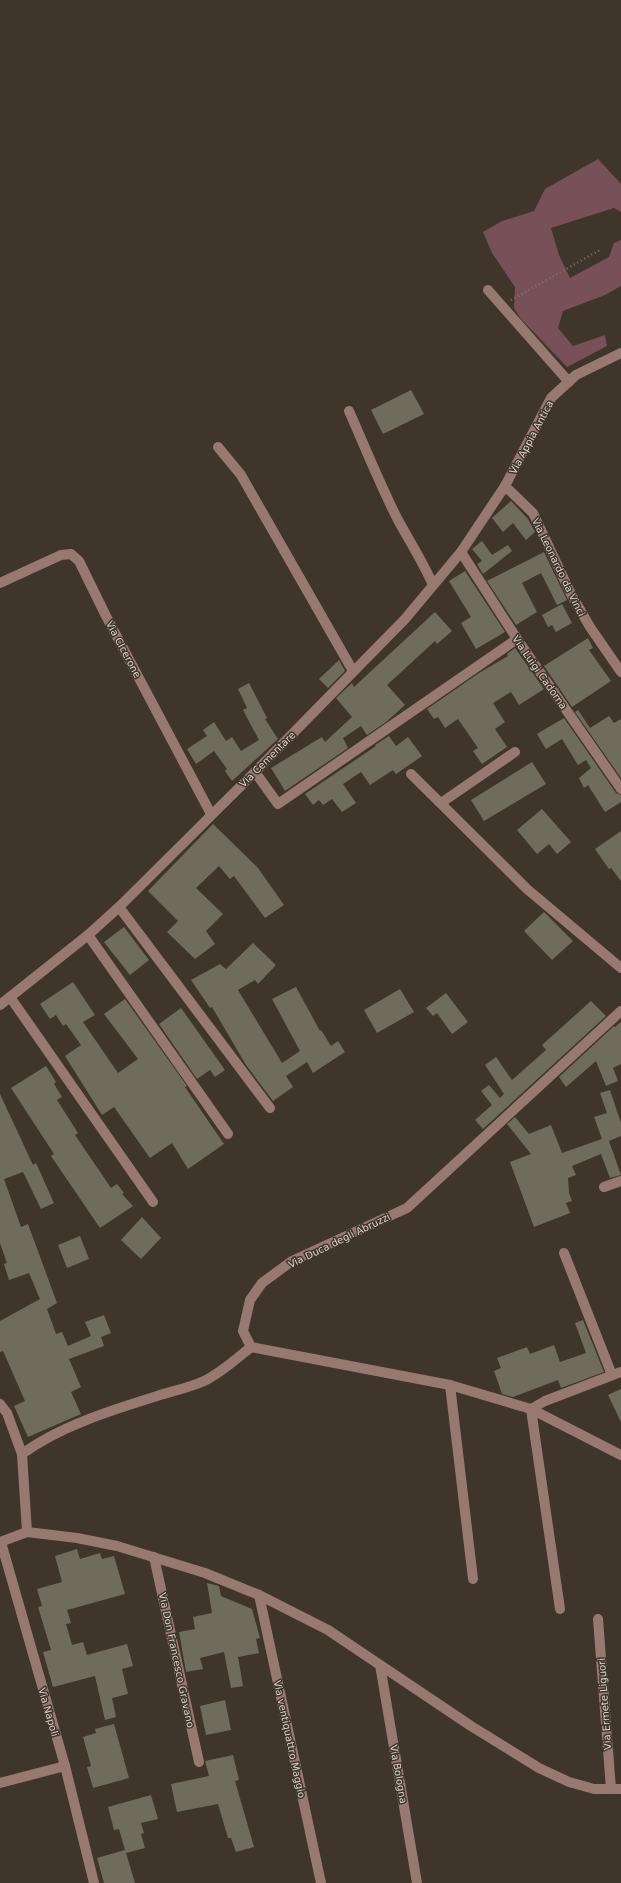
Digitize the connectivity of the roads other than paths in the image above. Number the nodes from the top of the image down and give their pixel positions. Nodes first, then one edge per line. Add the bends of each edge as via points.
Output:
1 (488, 290) dead end
2 (621, 353) edge
3 (569, 382) junction
4 (349, 411) dead end
5 (218, 447) dead end
6 (505, 486) junction
7 (462, 552) junction
8 (0, 583) edge
9 (433, 585) junction
10 (517, 639) junction
11 (353, 672) junction
12 (621, 672) edge
13 (515, 752) dead end
14 (255, 772) junction
15 (411, 774) dead end
16 (621, 789) edge
17 (441, 803) junction
18 (211, 814) junction
19 (119, 907) junction
20 (88, 935) junction
21 (621, 968) edge
22 (10, 997) junction
23 (0, 1005) edge
24 (621, 1011) edge
25 (270, 1108) dead end
26 (228, 1134) dead end
27 (621, 1181) edge
28 (604, 1187) dead end
29 (153, 1202) dead end
30 (564, 1253) dead end
31 (251, 1347) junction
32 (617, 1373) edge
33 (450, 1385) junction
34 (0, 1404) edge
35 (531, 1409) junction
36 (22, 1454) junction
37 (621, 1455) edge
38 (27, 1532) junction
39 (0, 1542) edge
40 (154, 1557) junction
41 (472, 1580) dead end
42 (259, 1595) junction
43 (560, 1609) dead end
44 (598, 1619) dead end
45 (380, 1665) junction
46 (199, 1762) dead end
47 (65, 1766) junction
48 (0, 1782) edge
49 (616, 1789) edge
50 (94, 1883) edge
51 (321, 1883) edge
52 (417, 1883) edge

1 - 3 street
2 - 3 street, Via Appia Antica via 576,375
3 - 6 street, Via Appia Antica via 551,398
4 - 9 street via 383,488 422,559
5 - 11 street via 241,475
6 - 7 street, Via Cementare
6 - 12 street, Via Leonardo da Vinci via 533,513 571,594
7 - 9 street, Via Cementare
7 - 10 street, Via Luigi Cadorna
8 - 18 street, Via CIcerone via 61,556 71,554 79,561
9 - 11 street, Via Cementare via 405,619
10 - 14 street via 278,804
10 - 16 street, Via Luigi Cadorna
11 - 14 street, Via Cementare
13 - 17 street
14 - 18 street, Via Cementare
15 - 17 street
17 - 21 street via 527,889
18 - 19 street, Via Cementare
19 - 20 street, Via Cementare
19 - 25 street
20 - 22 street, Via Cementare
20 - 26 street
22 - 23 street, Via Cementare
22 - 29 street
24 - 31 street, Via Duca degli Abruzzi via 406,1208 292,1260 262,1283 250,1300 243,1332
27 - 28 street
30 - 32 street
31 - 33 street
31 - 36 street via 204,1381 109,1411 66,1430
32 - 35 street
33 - 35 street
33 - 41 street
34 - 36 street via 7,1413
35 - 37 street
35 - 43 street
36 - 38 street
38 - 39 street
38 - 40 street via 118,1546
39 - 47 street, Via Napoli
40 - 42 street via 205,1573
40 - 46 street, Via Don Francesco Gravano
42 - 45 street via 328,1630
42 - 51 street, Via ventiquattro Maggio
44 - 49 street, Via Ermete Liguori
45 - 49 street via 539,1768 569,1782 594,1789
45 - 52 street, Via Bologna
47 - 48 street
47 - 50 street, Via Napoli

